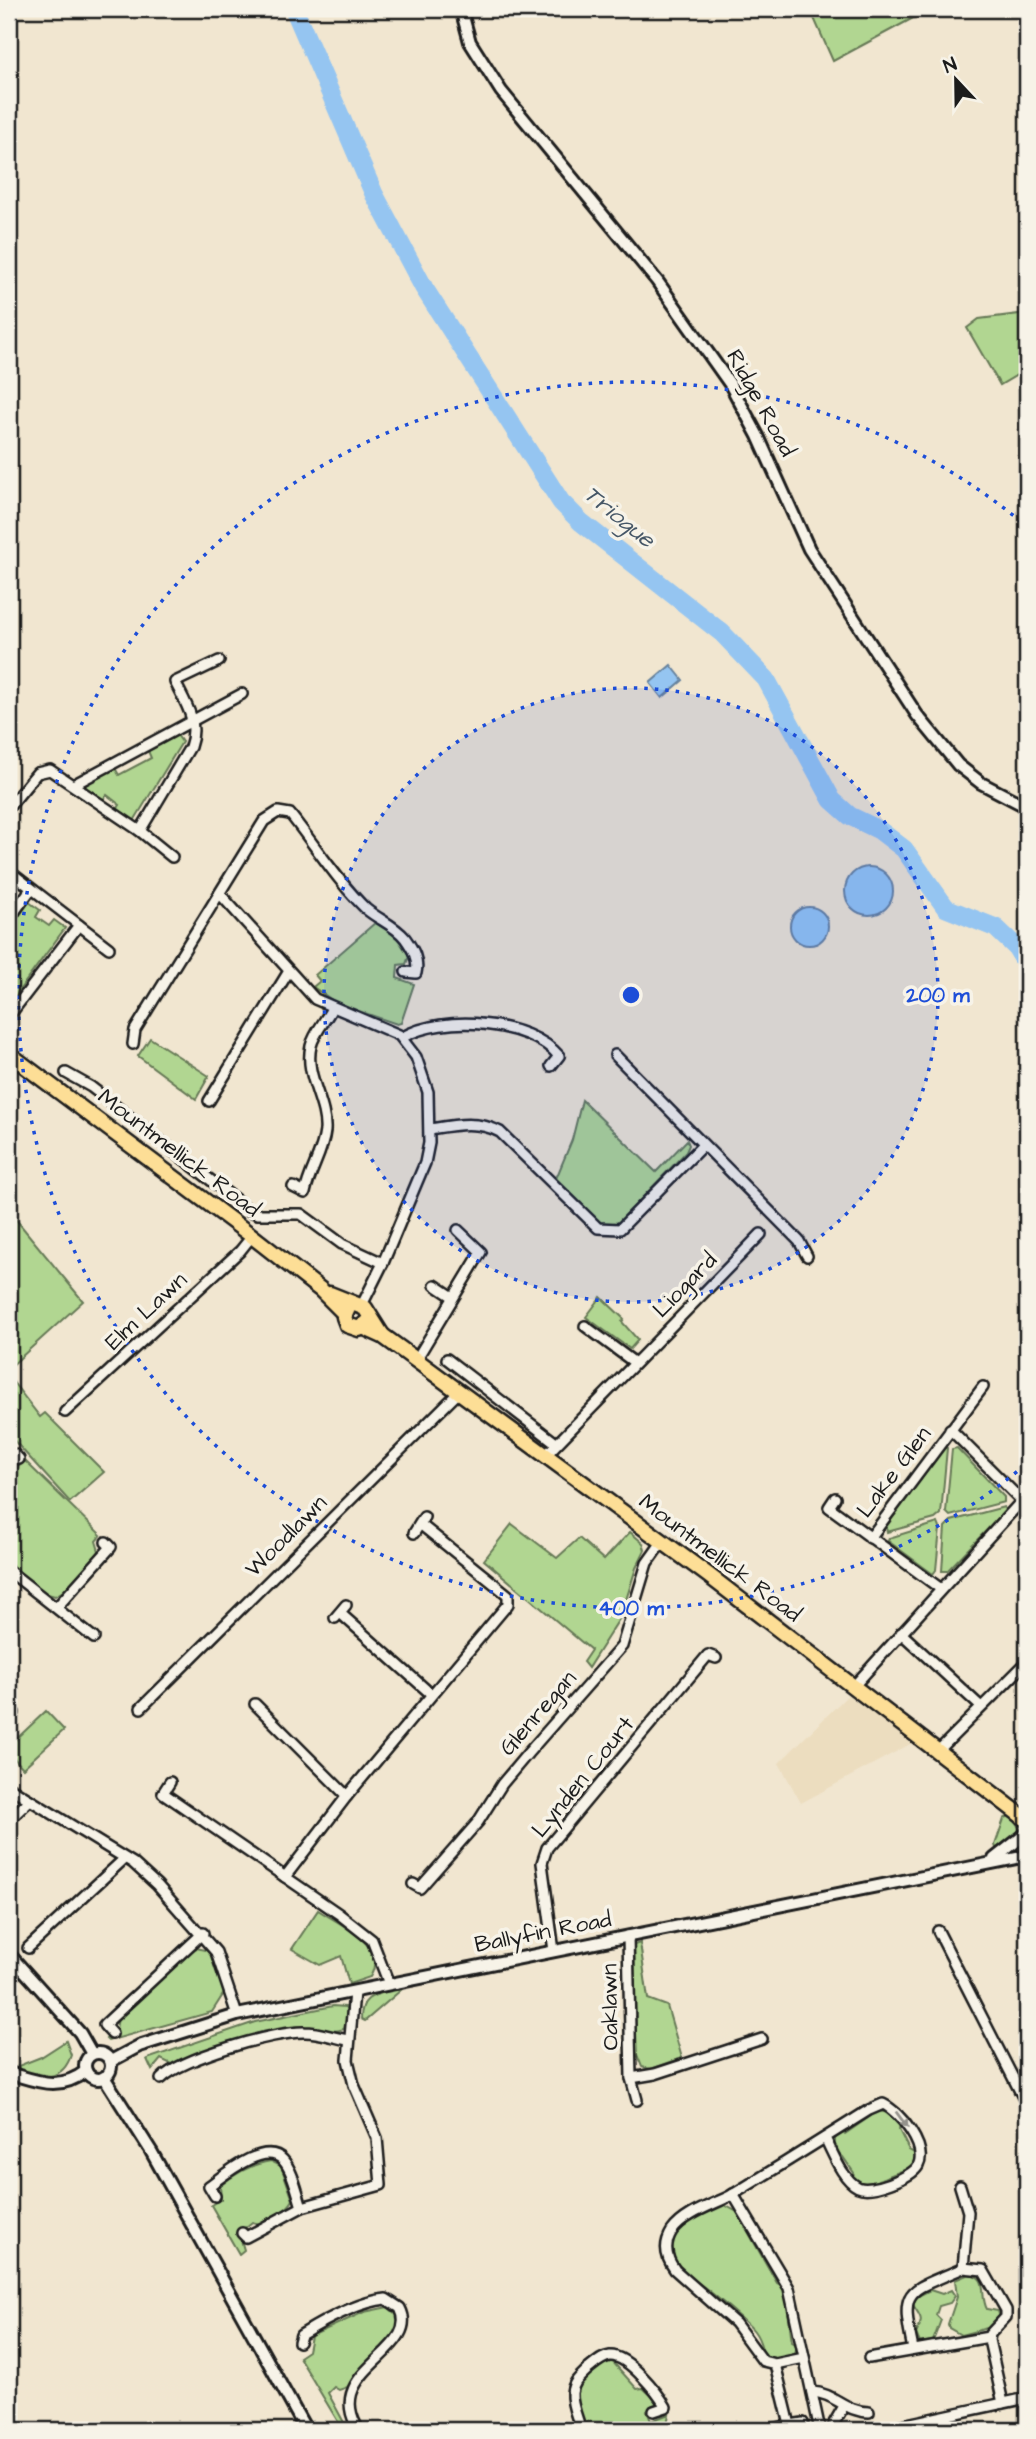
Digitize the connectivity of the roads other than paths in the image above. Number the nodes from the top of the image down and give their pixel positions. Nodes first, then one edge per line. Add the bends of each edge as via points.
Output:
1 (461, 9) edge
2 (219, 661) dead end
3 (242, 694) dead end
4 (193, 720) junction
5 (73, 785) junction
6 (9, 807) edge
7 (1027, 807) edge
8 (140, 831) junction
9 (172, 857) dead end
10 (9, 871) edge
11 (31, 889) junction
12 (220, 894) junction
13 (9, 919) edge
14 (79, 925) junction
15 (109, 948) dead end
16 (289, 971) junction
17 (406, 972) dead end
18 (332, 1007) junction
19 (9, 1016) edge
20 (403, 1037) junction
21 (133, 1044) dead end
22 (9, 1054) edge
23 (615, 1055) dead end
24 (551, 1066) dead end
25 (66, 1073) dead end
26 (209, 1101) dead end
27 (430, 1129) junction
28 (702, 1146) junction
29 (293, 1187) dead end
30 (458, 1230) dead end
31 (761, 1234) dead end
32 (251, 1236) junction
33 (807, 1256) dead end
34 (383, 1263) junction
35 (435, 1285) dead end
36 (453, 1297) junction
37 (358, 1313) junction
38 (586, 1326) dead end
39 (447, 1359) dead end
40 (416, 1360) junction
41 (635, 1363) junction
42 (983, 1387) dead end
43 (459, 1392) junction
44 (65, 1412) dead end
45 (950, 1429) junction
46 (556, 1443) junction
47 (545, 1456) junction
48 (9, 1459) edge
49 (19, 1459) dead end
50 (835, 1498) dead end
51 (1024, 1498) edge
52 (419, 1524) dead end
53 (870, 1538) junction
54 (106, 1542) dead end
55 (662, 1542) junction
56 (9, 1571) edge
57 (941, 1589) junction
58 (57, 1607) junction
59 (340, 1612) dead end
60 (901, 1633) junction
61 (94, 1638) dead end
62 (716, 1658) dead end
63 (1027, 1662) edge
64 (853, 1688) junction
65 (431, 1694) junction
66 (256, 1704) dead end
67 (980, 1706) junction
68 (141, 1708) dead end
69 (938, 1751) junction
70 (170, 1782) dead end
71 (9, 1787) edge
72 (347, 1796) junction
73 (30, 1800) junction
74 (1027, 1819) edge
75 (9, 1820) edge
76 (1027, 1833) edge
77 (1027, 1856) edge
78 (124, 1859) junction
79 (989, 1863) junction
80 (285, 1877) junction
81 (413, 1884) dead end
82 (938, 1931) dead end
83 (203, 1934) junction
84 (628, 1936) junction
85 (28, 1948) dead end
86 (554, 1951) junction
87 (9, 1954) edge
88 (389, 1984) junction
89 (354, 1992) junction
90 (237, 2015) junction
91 (112, 2034) dead end
92 (762, 2039) dead end
93 (349, 2040) junction
94 (92, 2054) junction
95 (111, 2061) junction
96 (86, 2071) junction
97 (163, 2072) dead end
98 (9, 2073) edge
99 (104, 2077) junction
100 (631, 2078) junction
101 (637, 2100) dead end
102 (1027, 2105) edge
103 (825, 2138) junction
104 (960, 2186) dead end
105 (733, 2194) junction
106 (215, 2196) dead end
107 (302, 2207) junction
108 (242, 2233) dead end
109 (962, 2268) junction
110 (989, 2337) junction
111 (299, 2342) dead end
112 (913, 2349) junction
113 (804, 2358) junction
114 (869, 2358) dead end
115 (775, 2364) junction
116 (812, 2392) junction
117 (1027, 2398) edge
118 (1003, 2403) junction
119 (844, 2406) junction
120 (654, 2411) dead end
121 (869, 2412) dead end
122 (803, 2423) dead end
123 (834, 2423) dead end
124 (790, 2425) junction
125 (306, 2430) edge
126 (359, 2430) edge
127 (581, 2430) edge
128 (768, 2430) edge
129 (820, 2430) edge
130 (879, 2430) edge

1 - 7 street, Ridge Road via 470,42 507,100 657,281 724,374 809,549 917,715 958,765
2 - 4 street via 175,682
3 - 4 street
4 - 5 street
4 - 8 street via 190,747
5 - 6 street via 50,770 41,770
5 - 8 street
8 - 9 street
10 - 11 street
11 - 13 street
11 - 14 street
12 - 16 street
12 - 17 street via 264,821 271,814 290,814 366,909 391,923 405,939 418,966 416,973
12 - 21 street via 135,1030
14 - 15 street
14 - 19 street
16 - 18 street via 315,999
16 - 26 street
18 - 20 street
18 - 29 street via 311,1046 311,1072 325,1131 305,1193
20 - 24 street via 455,1024 529,1033 559,1055
20 - 27 street via 416,1057 428,1092
22 - 32 main road, Mountmellick Road
23 - 28 street
25 - 34 street via 249,1210 301,1214 342,1244
27 - 28 street via 490,1126 598,1228 610,1231 620,1229
27 - 34 street via 425,1163
28 - 33 street via 799,1241
30 - 36 street via 481,1252
31 - 41 street, Liogard
32 - 37 main road, Mountmellick Road
32 - 44 street, Elm Lawn
34 - 37 street
35 - 36 street
36 - 40 street
37 - 40 main road, Mountmellick Road
38 - 41 street
39 - 46 street
40 - 43 main road, Mountmellick Road
41 - 46 street, Liogard
42 - 45 street, Lake Glen
43 - 47 main road, Mountmellick Road
43 - 68 street, Woodlawn
45 - 51 street, Lake Glen
45 - 53 street, Lake Glen
46 - 47 street, Liogard
47 - 55 main road, Mountmellick Road
48 - 49 street via 14,1454
50 - 53 street, Lake Glen via 829,1507
51 - 57 street, Lake Glen
52 - 65 street via 508,1595 508,1604
53 - 57 street, Lake Glen
54 - 58 street via 111,1546
55 - 64 main road, Mountmellick Road
55 - 81 street, Glenregan via 647,1563 622,1646 511,1773 478,1822 420,1888
56 - 58 street
57 - 60 street, Lake Glen
58 - 61 street
59 - 65 street
60 - 64 street, Lake Glen
60 - 67 street
62 - 86 street, Lynden Court via 708,1655 547,1848 542,1863
63 - 67 street via 989,1703
64 - 69 main road, Mountmellick Road
65 - 72 street
66 - 72 street
67 - 69 street
69 - 74 main road, Mountmellick Road
70 - 80 street via 163,1793
71 - 73 street
72 - 80 street
73 - 75 street
73 - 78 street
76 - 79 street, Ballyfin Road
77 - 79 street, Ballyfin Road
78 - 83 street
78 - 85 street
79 - 84 street, Ballyfin Road
80 - 88 street via 372,1940
82 - 102 street
83 - 90 street via 216,1952
83 - 91 street via 104,2025
84 - 86 street, Ballyfin Road
84 - 100 street, Oaklawn
86 - 88 street, Ballyfin Road
87 - 94 street via 80,2034
88 - 89 street, Ballyfin Road
89 - 90 street, Ballyfin Road
89 - 93 street
90 - 95 street, Ballyfin Road via 139,2046
92 - 100 street, Oaklawn
93 - 97 street via 307,2032 282,2035
93 - 107 street via 350,2073 377,2138 382,2185
94 - 95 street via 101,2052
94 - 96 street via 85,2063
95 - 99 street
96 - 98 street via 47,2085
96 - 99 street via 93,2078
99 - 125 street via 151,2151
100 - 101 street, Oaklawn
103 -> 103 street via 883,2104 903,2118 919,2151 919,2164 912,2172 866,2190 851,2182
103 - 105 street
104 - 109 street via 968,2212
105 - 113 street via 789,2288
105 - 115 street via 678,2224 669,2237 666,2254 675,2270 735,2323 760,2358
106 - 107 street via 209,2186 248,2159 272,2154 287,2166
107 - 108 street via 246,2237
109 - 110 street via 982,2270 1005,2304 1006,2317
109 - 112 street via 918,2287 906,2300
110 - 112 street
110 - 118 street
111 - 126 street via 301,2335 319,2324 373,2302 386,2300 400,2308 404,2319 397,2337 362,2374 351,2394 351,2414
112 - 114 street
113 - 115 street
113 - 116 street
115 - 124 street
116 - 119 street via 833,2395
116 - 129 street
117 - 118 street
118 - 130 street
119 - 121 street
119 - 123 street
120 - 127 street via 666,2407 658,2392 622,2360 605,2357 573,2388
122 - 124 street
124 - 128 street

